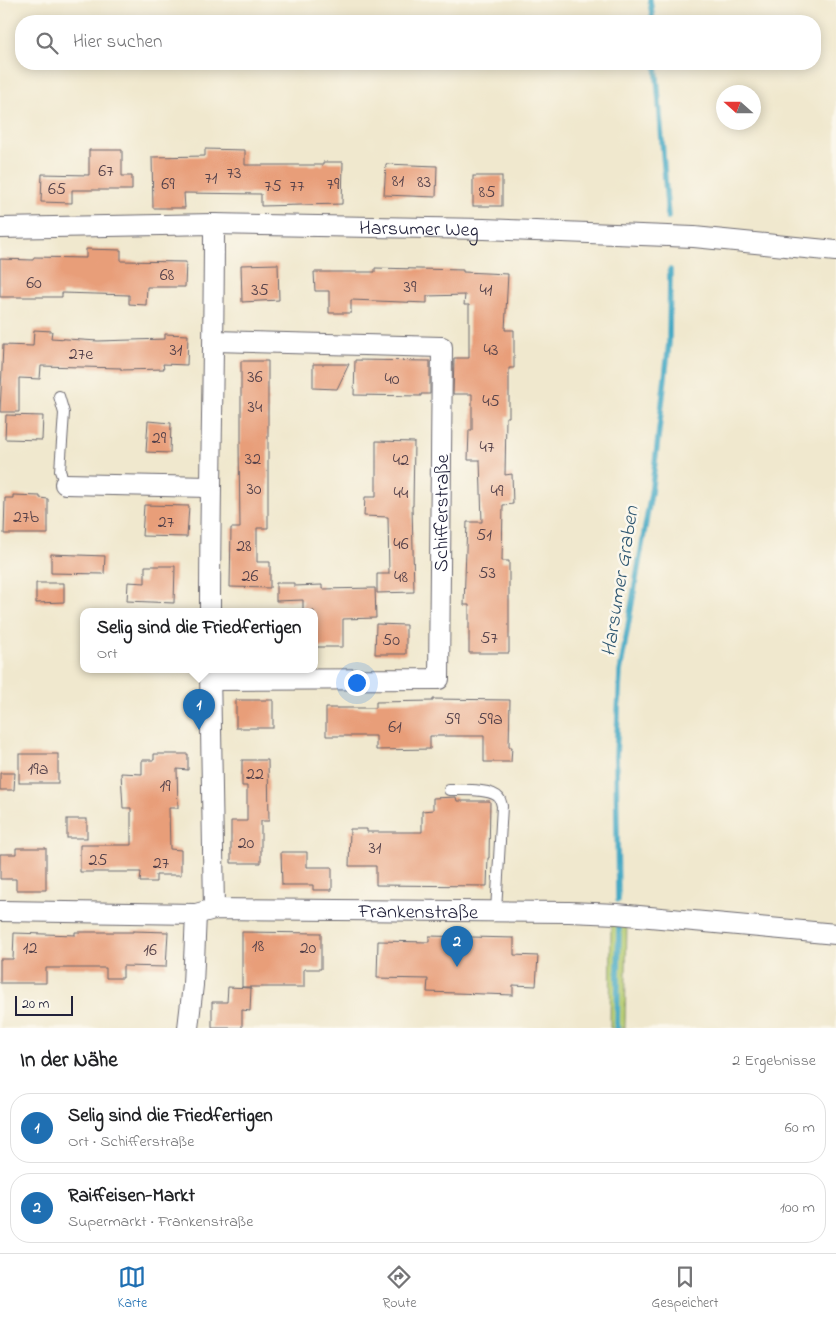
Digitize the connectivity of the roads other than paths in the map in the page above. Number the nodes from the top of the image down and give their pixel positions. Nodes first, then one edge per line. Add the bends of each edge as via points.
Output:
1 (214, 224) junction
2 (0, 228) edge
3 (836, 251) edge
4 (214, 341) junction
5 (59, 396) dead end
6 (64, 484) joint
7 (210, 487) junction
8 (210, 608) edge
9 (210, 674) edge
10 (449, 790) dead end
11 (0, 911) edge
12 (496, 911) junction
13 (205, 912) junction
14 (836, 934) edge
15 (188, 1028) edge

1 - 2 street, Harsumer Weg
1 - 3 street, Harsumer Weg via 694,237
1 - 4 street
4 - 7 street
4 - 9 street, Schifferstraße via 442,347 439,679
5 - 6 lane via 64,413 60,472
6 - 7 street
7 - 8 street
9 - 13 street, Schifferstraße
10 - 12 lane via 486,791 499,798 502,806
11 - 13 street, Frankenstraße
12 - 13 street, Frankenstraße
12 - 14 street, Frankenstraße via 617,914
13 - 15 street, Schifferstraße

